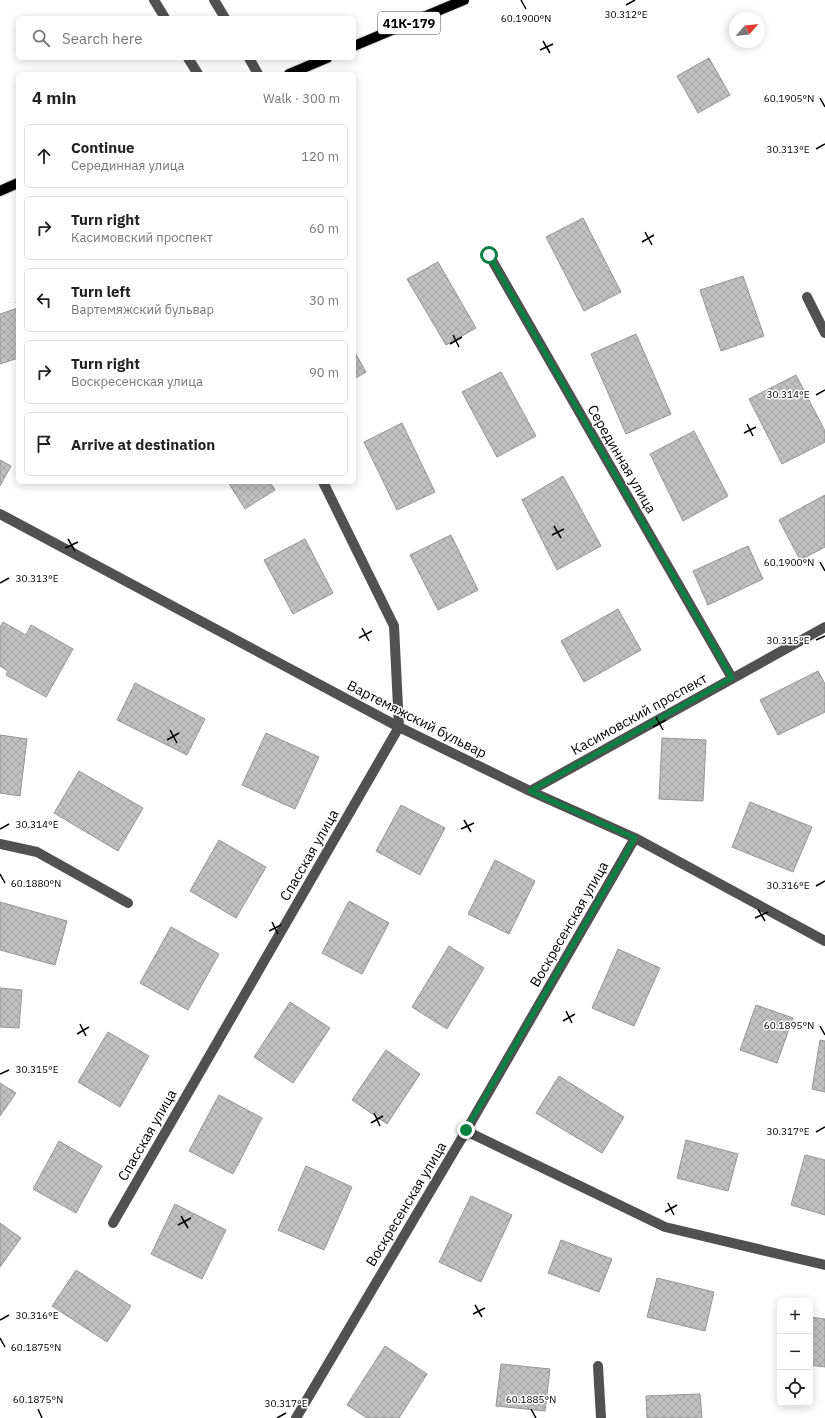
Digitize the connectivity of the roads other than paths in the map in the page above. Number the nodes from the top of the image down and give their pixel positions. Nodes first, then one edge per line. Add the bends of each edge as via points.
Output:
1 (154, 0) edge
2 (214, 0) edge
3 (464, 0) edge
4 (164, 16) edge
5 (224, 16) edge
6 (356, 45) edge
7 (189, 60) edge
8 (250, 60) edge
9 (321, 60) edge
10 (197, 72) edge
11 (257, 72) edge
12 (294, 72) edge
13 (16, 185) edge
14 (0, 191) edge
15 (489, 255) dead end
16 (807, 297) dead end
17 (825, 333) edge
18 (324, 484) edge
19 (0, 514) edge
20 (825, 627) edge
21 (732, 678) junction
22 (399, 728) junction
23 (530, 791) junction
24 (635, 838) junction
25 (0, 844) edge
26 (128, 903) dead end
27 (825, 941) edge
28 (466, 1130) junction
29 (113, 1223) dead end
30 (825, 1265) edge
31 (598, 1366) dead end
32 (296, 1418) edge
33 (601, 1418) edge

1 - 4 street
2 - 5 street
3 - 6 main road, 41К-179
7 - 10 street
8 - 11 street
9 - 12 main road
13 - 14 main road
15 - 21 street, Серединная улица
16 - 17 street
18 - 22 street via 394,626
19 - 22 street, Вартемяжский бульвар
20 - 21 street, Касимовский проспект
21 - 23 street, Касимовский проспект
22 - 23 street, Вартемяжский бульвар
22 - 29 street, Спасская улица
23 - 24 street, Вартемяжский бульвар
24 - 27 street, Вартемяжский бульвар
24 - 28 street, Воскресенская улица
25 - 26 street via 37,852
28 - 30 street via 665,1227
28 - 32 street, Воскресенская улица
31 - 33 street

